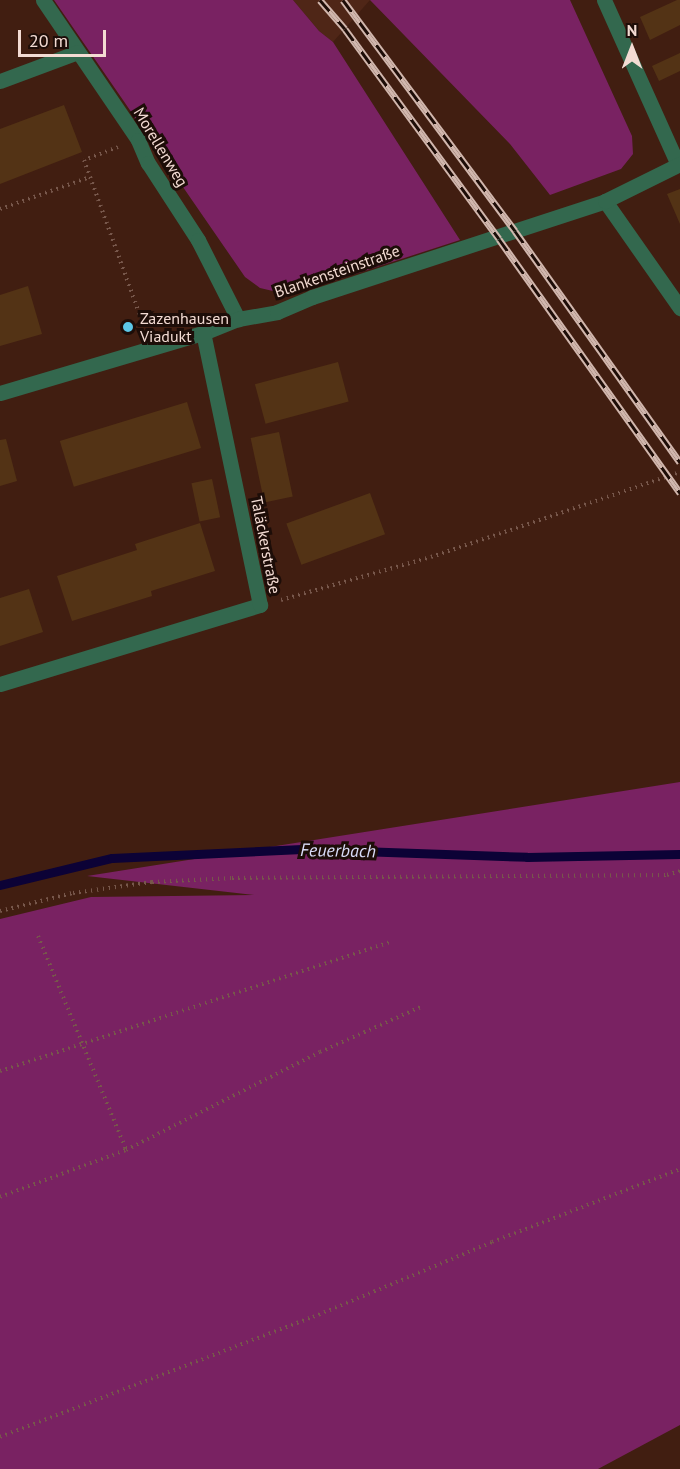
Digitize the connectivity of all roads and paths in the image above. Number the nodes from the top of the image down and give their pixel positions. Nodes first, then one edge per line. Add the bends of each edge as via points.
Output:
1 (43, 0) edge
2 (604, 0) edge
3 (78, 52) junction
4 (0, 81) edge
5 (138, 140) junction
6 (679, 165) edge
7 (90, 177) junction
8 (605, 201) junction
9 (0, 210) edge
10 (680, 308) edge
11 (141, 318) dead end
12 (238, 319) junction
13 (203, 333) junction
14 (0, 393) edge
15 (680, 472) edge
16 (260, 605) junction
17 (0, 684) edge
18 (680, 871) edge
19 (0, 911) edge
20 (38, 936) dead end
21 (392, 941) dead end
22 (423, 1006) dead end
23 (81, 1044) junction
24 (0, 1071) edge
25 (126, 1150) junction
26 (680, 1169) edge
27 (0, 1197) edge
28 (0, 1437) edge

1 - 3 street, Morellenweg
2 - 6 street
3 - 4 street
3 - 5 street, Morellenweg
5 - 7 path via 84,160
5 - 12 street, Morellenweg via 148,163 198,240
6 - 8 street, Blankensteinstraße
7 - 9 path
7 - 11 path
8 - 10 street
8 - 12 street, Blankensteinstraße via 277,312
12 - 13 street, Blankensteinstraße
13 - 14 street, Blankensteinstraße
13 - 16 street, Taläckerstraße
15 - 16 path via 431,557
16 - 17 street, Taläckerstraße
18 - 19 path via 667,875 152,882 73,893
20 - 23 path
21 - 23 path
22 - 25 path via 320,1052
23 - 24 path
23 - 25 path
25 - 27 path
26 - 28 path

